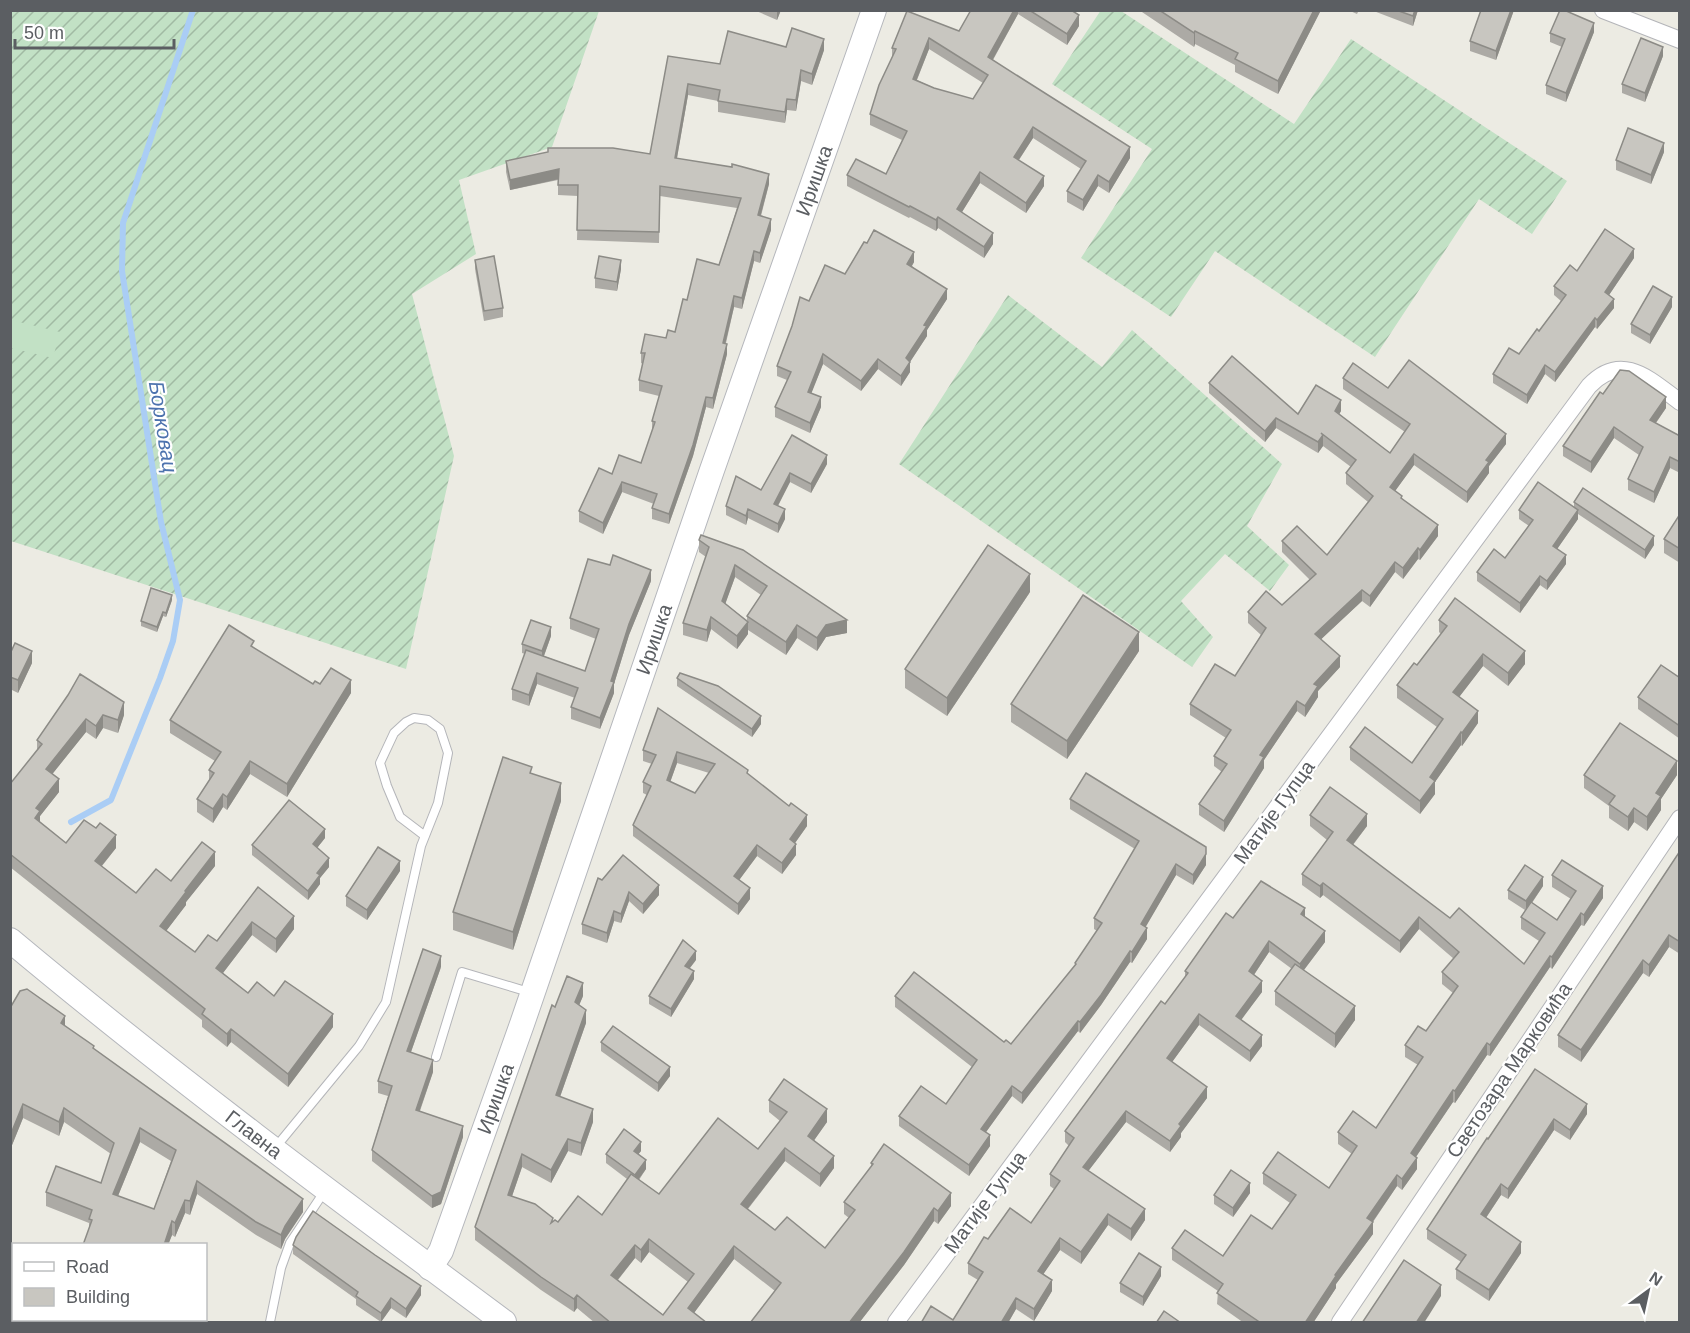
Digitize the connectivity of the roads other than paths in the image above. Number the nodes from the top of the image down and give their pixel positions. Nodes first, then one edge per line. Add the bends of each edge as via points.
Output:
1 (874, 10) edge
2 (1602, 10) edge
3 (1680, 39) edge
4 (1680, 402) edge
5 (1680, 818) edge
6 (425, 836) junction
7 (10, 940) edge
8 (533, 993) junction
9 (436, 1057) dead end
10 (274, 1149) junction
11 (326, 1189) junction
12 (430, 1268) junction
13 (270, 1323) edge
14 (504, 1323) edge
15 (896, 1323) edge
16 (1340, 1323) edge

1 - 8 street, Иришка
2 - 3 street
4 - 15 street, Матије Гупца via 1630,369 1607,372 1589,386
5 - 16 street, Светозара Марковића
6 - 6 lane via 438,803 447,753 440,729 428,720 414,718 394,733 380,763 400,817
6 - 10 lane via 386,1002 359,1046
7 - 10 street, Главна
8 - 9 lane via 462,972
8 - 12 street, Иришка via 444,1242
10 - 11 street, Главна
11 - 12 street, Главна
11 - 13 lane via 290,1243
12 - 14 street, Главна

